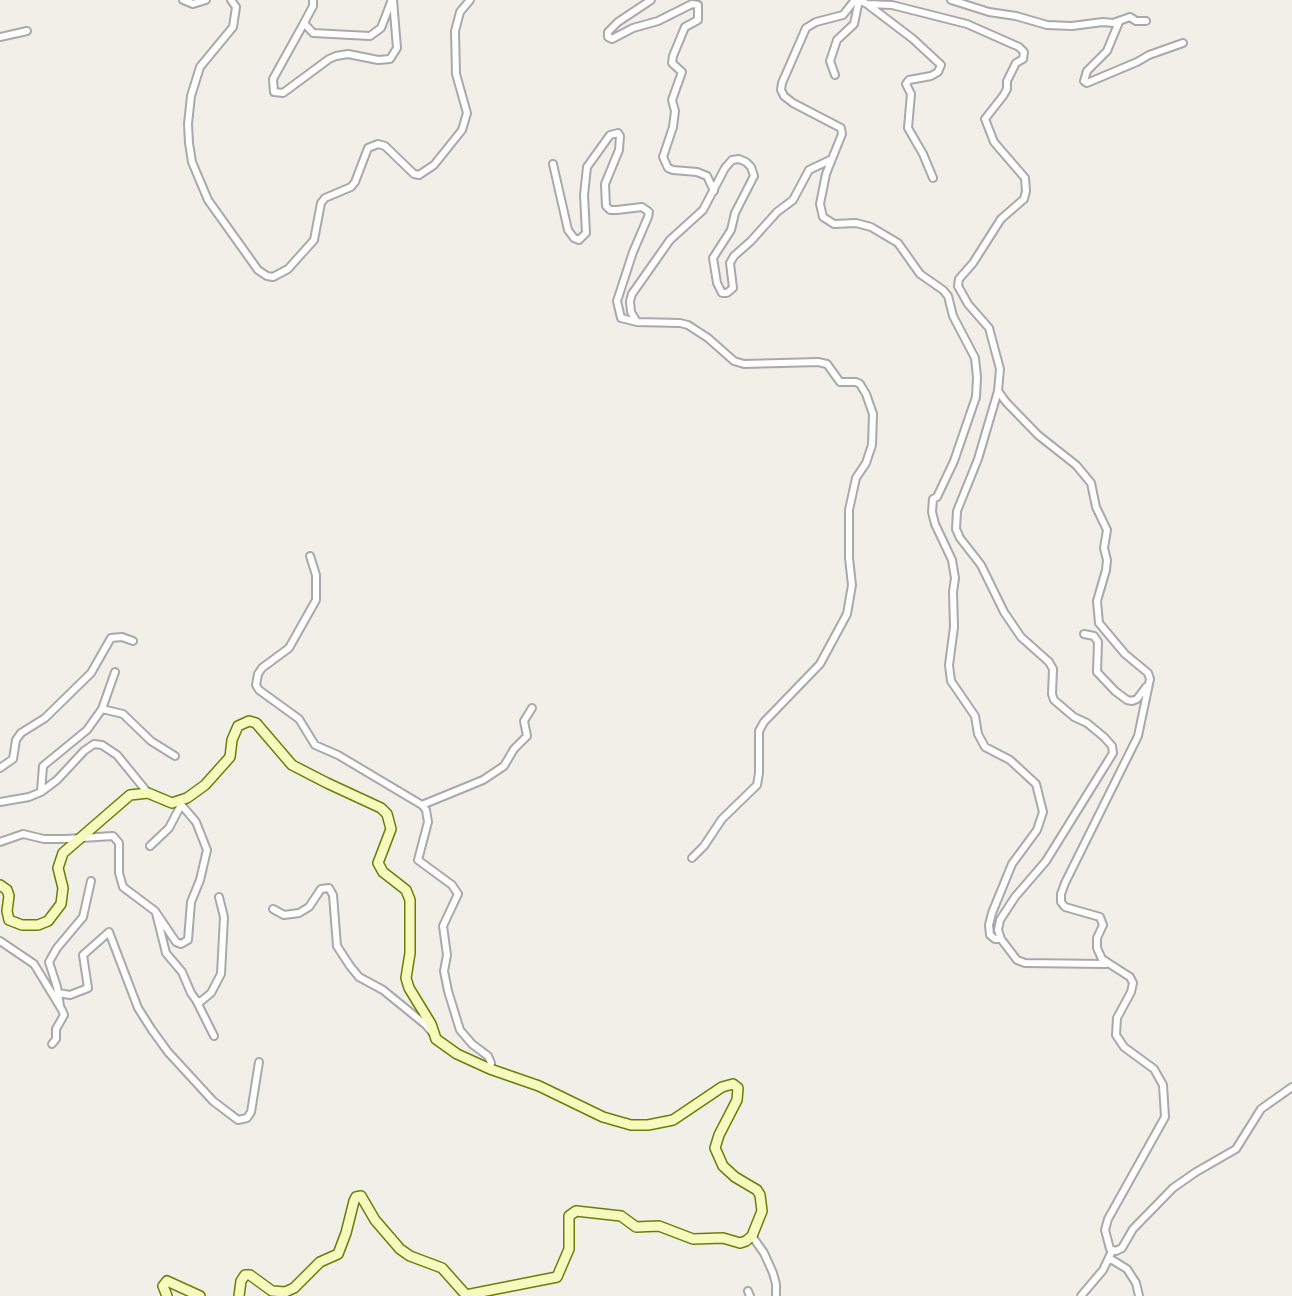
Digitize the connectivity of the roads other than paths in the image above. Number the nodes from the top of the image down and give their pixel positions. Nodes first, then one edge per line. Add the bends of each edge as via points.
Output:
1 (183, 0) edge
2 (205, 0) edge
3 (232, 0) edge
4 (313, 0) edge
5 (392, 0) edge
6 (470, 0) edge
7 (652, 0) edge
8 (858, 0) edge
9 (951, 0) edge
10 (867, 4) junction
11 (1146, 21) dead end
12 (1119, 22) junction
13 (304, 23) junction
14 (27, 31) dead end
15 (0, 37) edge
16 (1183, 43) dead end
17 (835, 75) dead end
18 (830, 160) junction
19 (553, 164) dead end
20 (933, 178) dead end
21 (714, 191) junction
22 (637, 322) junction
23 (998, 391) junction
24 (310, 556) dead end
25 (1084, 634) dead end
26 (133, 641) dead end
27 (115, 672) dead end
28 (1148, 685) junction
29 (532, 708) dead end
30 (103, 709) junction
31 (175, 756) dead end
32 (0, 768) edge
33 (41, 792) junction
34 (148, 793) junction
35 (0, 802) edge
36 (180, 804) junction
37 (422, 805) junction
38 (82, 839) junction
39 (0, 842) edge
40 (150, 846) dead end
41 (692, 858) dead end
42 (91, 881) dead end
43 (0, 885) edge
44 (219, 898) dead end
45 (273, 909) dead end
46 (155, 911) junction
47 (1001, 939) junction
48 (0, 941) edge
49 (1107, 964) junction
50 (58, 993) junction
51 (196, 1000) junction
52 (60, 1006) junction
53 (214, 1036) dead end
54 (436, 1039) junction
55 (52, 1044) dead end
56 (259, 1062) dead end
57 (490, 1069) junction
58 (1292, 1087) edge
59 (752, 1236) junction
60 (1111, 1254) junction
61 (167, 1296) edge
62 (200, 1296) edge
63 (239, 1296) edge
64 (776, 1296) edge
65 (1082, 1296) edge
66 (1139, 1296) edge

1 - 2 street via 193,4
3 - 6 street via 236,6 233,27 200,67 191,96 189,143 200,183 222,221 258,270 273,277 288,269 314,240 321,203 351,187 368,148 385,146 419,176 462,130 467,113 456,74 455,32 460,12
4 - 13 street
5 - 13 street via 381,28 370,36 317,34
5 - 13 street via 397,48 390,59 336,56 283,93 274,92 272,79
7 - 21 street via 626,15 607,35 612,39 698,5 698,20 685,27 673,56 672,63 682,72 672,100 673,127 663,157 668,168 708,176
8 - 10 street
8 - 17 street via 854,24 837,40 830,61
8 - 18 street via 844,15 806,28 782,83 784,96 841,128
9 - 12 street via 1047,25
10 - 20 street via 941,65 931,76 906,84 911,94 908,128
10 - 23 street via 892,5 967,24 1024,52 1003,96 985,118 994,142 1025,178 1024,199 1002,219 958,282 968,304 989,328 1000,369
11 - 12 street via 1130,17
12 - 16 street via 1107,51 1087,71 1084,82
14 - 15 street
18 - 21 street via 809,170 793,200 734,256 730,263 733,289 727,293 719,289 713,258 753,181 751,167 732,160
18 - 47 street via 820,204 823,217 834,224 871,227 898,243 920,274 948,296 975,358 976,397 954,461 933,499 932,512 956,578 948,665 951,681 975,716 985,747 1010,760 1036,784 1043,812 1042,822 1012,864 992,913 990,935
19 - 22 street via 568,230 579,240 586,233 587,167 610,135 621,135 604,200 610,210 642,207 649,212 617,301 621,318
21 - 22 street via 703,210 670,240 632,294 631,312
22 - 41 street via 688,325 744,364 827,365 840,382 860,384 873,414 872,445 856,478 849,510 852,585 847,614 820,664 759,731 757,785 722,819
23 - 28 street via 1024,422 1091,483 1107,530 1107,565 1097,601 1099,623 1148,673
23 - 47 street via 957,510 956,529 1021,637 1049,662 1054,700 1104,737 1113,753 1046,861 1000,920
24 - 37 street via 316,600 289,648 258,674 257,689 299,719 315,745
25 - 28 street via 1098,642 1097,672 1123,698 1137,699
26 - 32 street via 111,638 91,673 45,718 21,733 13,760
27 - 30 street
28 - 49 street via 1138,736 1061,894 1065,907 1100,917 1103,925 1097,948
29 - 37 street via 524,721 527,736 504,766 483,780
30 - 31 street via 123,714
30 - 33 street via 87,730 43,766
33 - 34 street via 90,745 98,744 117,755
33 - 35 street
34 - 36 street
34 - 38 street via 130,795
36 - 40 street via 169,828
36 - 46 street via 196,822 207,850 191,902 185,944 176,942
36 - 54 street via 223,766 238,726 248,721 256,723 292,765 381,808 391,829 378,863 383,873 406,890 410,900 406,978
37 - 57 street via 428,822 418,860 458,894 443,926 447,991 460,1030 488,1056
38 - 39 street via 23,834
38 - 43 street via 59,859 61,904 43,923 22,925 9,920 9,896
38 - 46 street via 117,838 123,887
42 - 50 street via 83,917 49,962
44 - 51 street via 224,917 221,974 211,993 200,1002
45 - 54 street via 284,915 299,913 321,889 329,888 337,946 350,967 426,1025
46 - 51 street via 166,953 186,977
47 - 49 street via 1017,960 1025,963
48 - 52 street via 34,964
49 - 60 street via 1133,983 1117,1018 1116,1035 1160,1076 1166,1118 1108,1219 1105,1230
50 - 52 street
50 - 56 street via 70,995 88,988 83,955 109,932 138,1008 152,1030 213,1101 238,1120 250,1112
51 - 53 street
52 - 55 street via 64,1015
54 - 57 street
57 - 59 street via 631,1125 674,1120 722,1087 735,1085 737,1100 715,1148 723,1166 760,1195 762,1211
58 - 60 street via 1261,1109 1236,1149 1173,1188 1133,1228 1122,1248
59 - 63 street via 740,1243 723,1238 693,1239 659,1226 636,1227 621,1216 576,1211 569,1216 569,1249 557,1278 466,1295 442,1268 400,1249 361,1196 354,1201 338,1254 320,1262 285,1292 272,1291 245,1275
59 - 64 street via 773,1273
60 - 65 street
60 - 66 street via 1128,1269
61 - 62 street via 163,1286 170,1282

